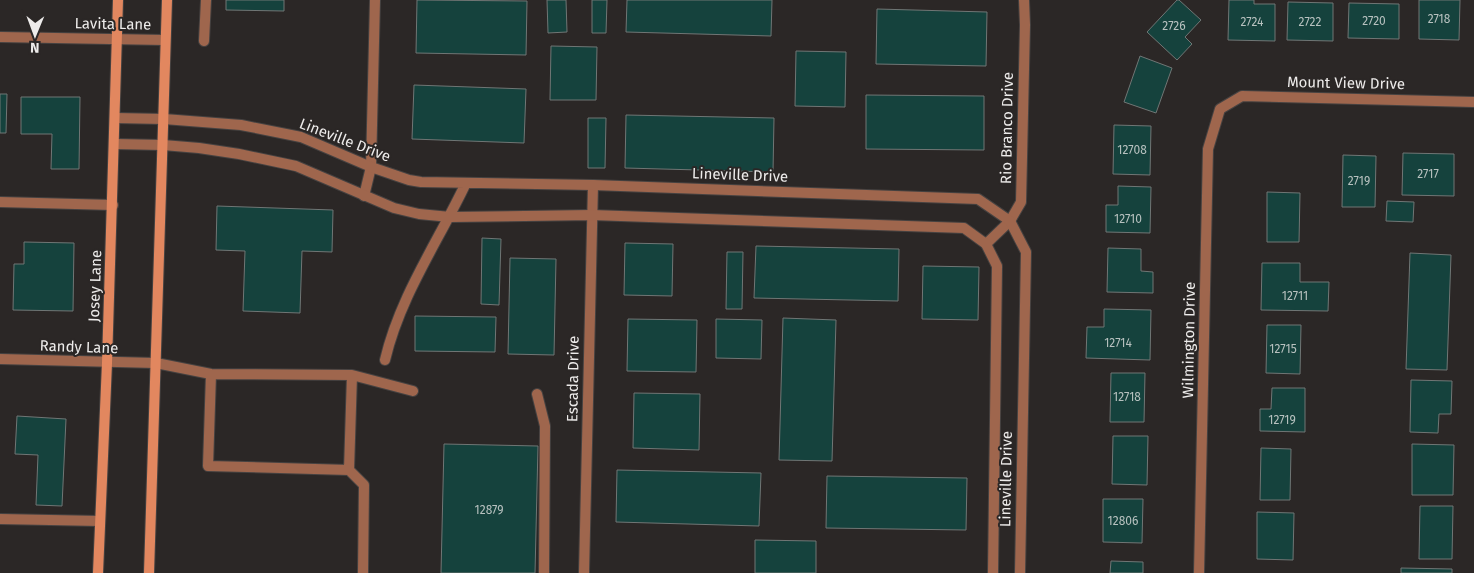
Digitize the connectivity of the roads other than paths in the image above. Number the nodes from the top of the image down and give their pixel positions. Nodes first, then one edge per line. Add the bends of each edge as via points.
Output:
1 (118, 0) edge
2 (167, 0) edge
3 (206, 0) edge
4 (375, 0) edge
5 (1024, 0) edge
6 (0, 36) edge
7 (117, 39) junction
8 (165, 40) junction
9 (204, 41) dead end
10 (1474, 102) edge
11 (1220, 109) joint
12 (115, 118) junction
13 (164, 119) junction
14 (115, 144) junction
15 (163, 145) junction
16 (371, 167) junction
17 (466, 183) junction
18 (593, 185) junction
19 (364, 196) junction
20 (0, 202) edge
21 (112, 204) junction
22 (592, 215) junction
23 (450, 217) junction
24 (1010, 221) junction
25 (986, 244) junction
26 (0, 359) edge
27 (385, 360) dead end
28 (107, 363) junction
29 (156, 364) junction
30 (211, 374) junction
31 (352, 375) junction
32 (413, 391) dead end
33 (537, 394) dead end
34 (349, 470) junction
35 (0, 519) edge
36 (100, 521) junction
37 (98, 573) edge
38 (149, 573) edge
39 (363, 573) edge
40 (544, 573) edge
41 (584, 573) edge
42 (993, 573) edge
43 (1020, 573) edge
44 (1199, 573) edge

1 - 7 main road, Josey Lane
2 - 8 main road
3 - 9 street
4 - 16 street
5 - 24 street, Rio Branco Drive via 1021,202
6 - 7 street, Lavita Lane
7 - 8 street, Lavita Lane
7 - 12 main road, Josey Lane
8 - 13 main road
10 - 11 street, Mount View Drive via 1242,96
11 - 44 street, Wilmington Drive via 1208,149
12 - 13 street, Lineville Drive
12 - 14 main road, Josey Lane
13 - 15 main road
13 - 16 street, Lineville Drive via 241,125 301,137
14 - 15 street, Lineville Drive
14 - 21 main road, Josey Lane
15 - 19 street, Lineville Drive via 239,154 296,166
15 - 29 main road
16 - 17 street, Lineville Drive via 408,180
16 - 19 street
17 - 18 street, Lineville Drive
17 - 23 street
18 - 22 street, Escada Drive
18 - 24 street, Lineville Drive via 978,199
19 - 23 street, Lineville Drive via 394,208
20 - 21 street
21 - 28 main road, Josey Lane
22 - 23 street, Lineville Drive
22 - 25 street, Lineville Drive via 964,228
22 - 41 street, Escada Drive
23 - 27 street via 404,302 390,336
24 - 25 street, Rio Branco Drive
24 - 43 street, Lineville Drive via 1026,252
25 - 42 street, Lineville Drive via 998,266
26 - 28 street, Randy Lane
28 - 29 street, Randy Lane
28 - 36 main road, Josey Lane
29 - 30 street, Randy Lane
29 - 38 main road
30 - 31 street, Randy Lane
30 - 34 street via 208,466
31 - 32 street, Randy Lane
31 - 34 street
33 - 40 street via 545,426
34 - 39 street via 364,485
35 - 36 street
36 - 37 main road, Josey Lane

